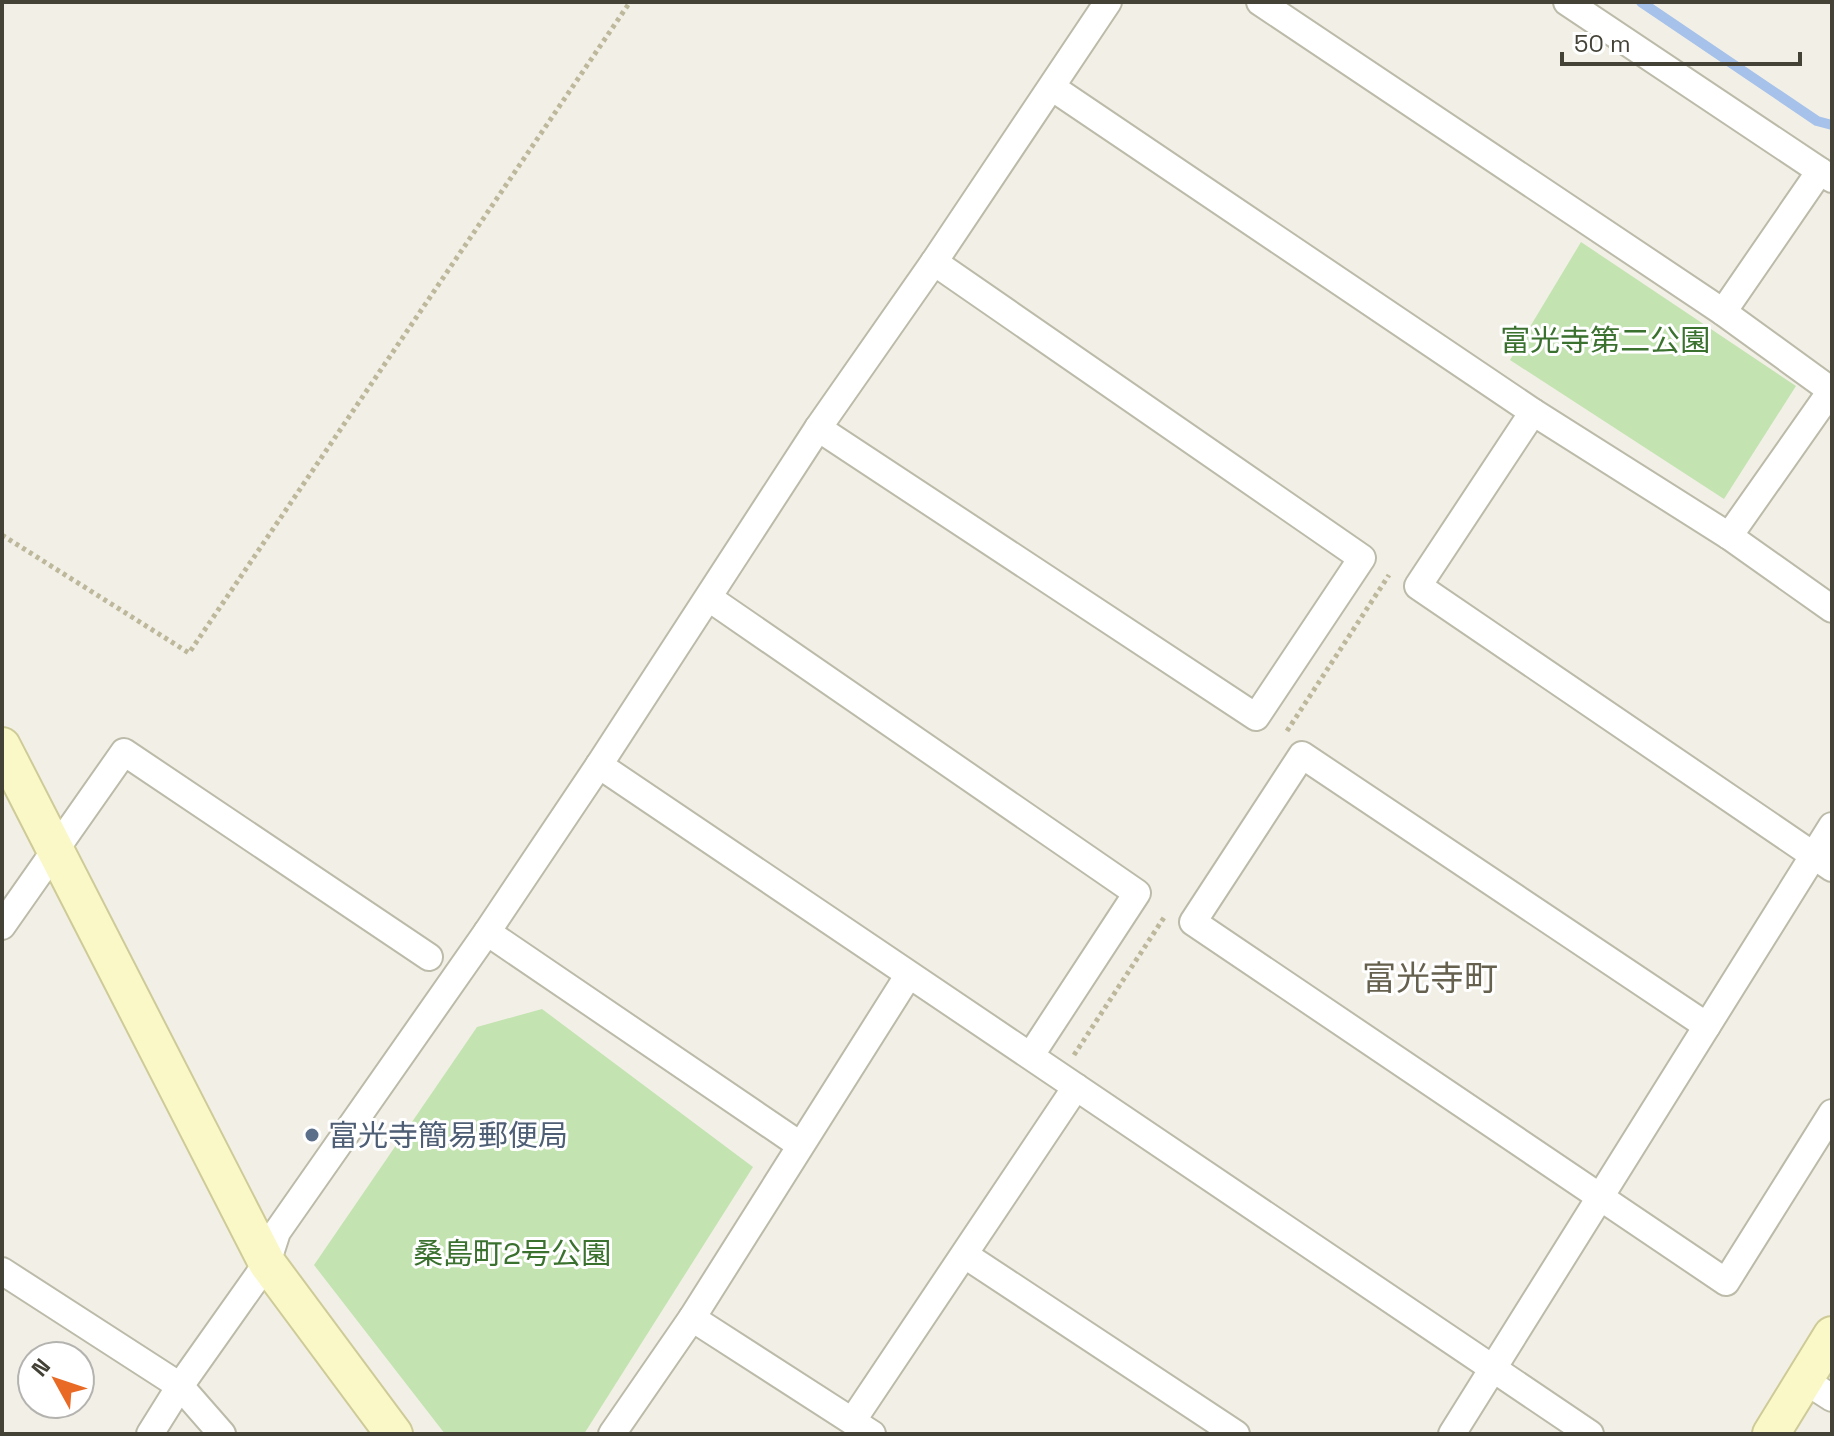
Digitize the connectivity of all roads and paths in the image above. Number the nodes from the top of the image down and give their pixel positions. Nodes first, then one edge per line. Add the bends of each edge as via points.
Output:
1 (630, 2) edge
2 (1108, 2) edge
3 (1567, 2) edge
4 (1275, 6) edge
5 (1053, 88) junction
6 (1826, 175) edge
7 (934, 262) junction
8 (1723, 312) junction
9 (1832, 391) edge
10 (1533, 412) junction
11 (818, 428) junction
12 (2, 535) edge
13 (1729, 536) junction
14 (709, 598) junction
15 (1832, 609) edge
16 (2, 746) edge
17 (599, 765) junction
18 (1832, 826) edge
19 (55, 850) junction
20 (1823, 862) edge
21 (2, 926) edge
22 (487, 932) junction
23 (429, 957) dead end
24 (908, 976) junction
25 (1707, 1026) junction
26 (1031, 1055) junction
27 (1076, 1087) junction
28 (1832, 1113) edge
29 (800, 1145) junction
30 (1599, 1196) junction
31 (965, 1255) junction
32 (267, 1263) junction
33 (2, 1271) edge
34 (692, 1318) junction
35 (1832, 1335) edge
36 (1493, 1370) junction
37 (180, 1386) junction
38 (1818, 1389) edge
39 (863, 1427) edge
40 (150, 1434) edge
41 (222, 1434) edge
42 (394, 1434) edge
43 (612, 1434) edge
44 (1236, 1434) edge
45 (1452, 1434) edge
46 (1590, 1434) edge
47 (1771, 1434) edge

1 - 12 path via 189,653
2 - 5 street
3 - 6 street
4 - 8 street
5 - 7 street
5 - 10 street
6 - 8 street
7 - 11 street
7 - 11 street via 1362,558 1256,717
8 - 9 street
9 - 13 street
10 - 13 street
10 - 20 street via 1418,586
11 - 14 street
13 - 15 street
14 - 17 street
14 - 26 street via 1137,893
16 - 19 street
17 - 22 street
17 - 24 street
18 - 20 street
19 - 21 street
19 - 23 street via 124,752
19 - 32 street
20 - 25 street
22 - 29 street
22 - 32 street via 277,1232
24 - 26 street
24 - 29 street
25 - 30 street
25 - 30 street via 1302,755 1193,922
26 - 27 street
27 - 31 street
27 - 36 street
28 - 30 street via 1726,1282
29 - 34 street
30 - 36 street
31 - 39 street
31 - 44 street
32 - 37 street
32 - 42 street
33 - 37 street
34 - 39 street
34 - 43 street
35 - 38 street
36 - 45 street
36 - 46 street
37 - 40 street
37 - 41 street
38 - 47 street

